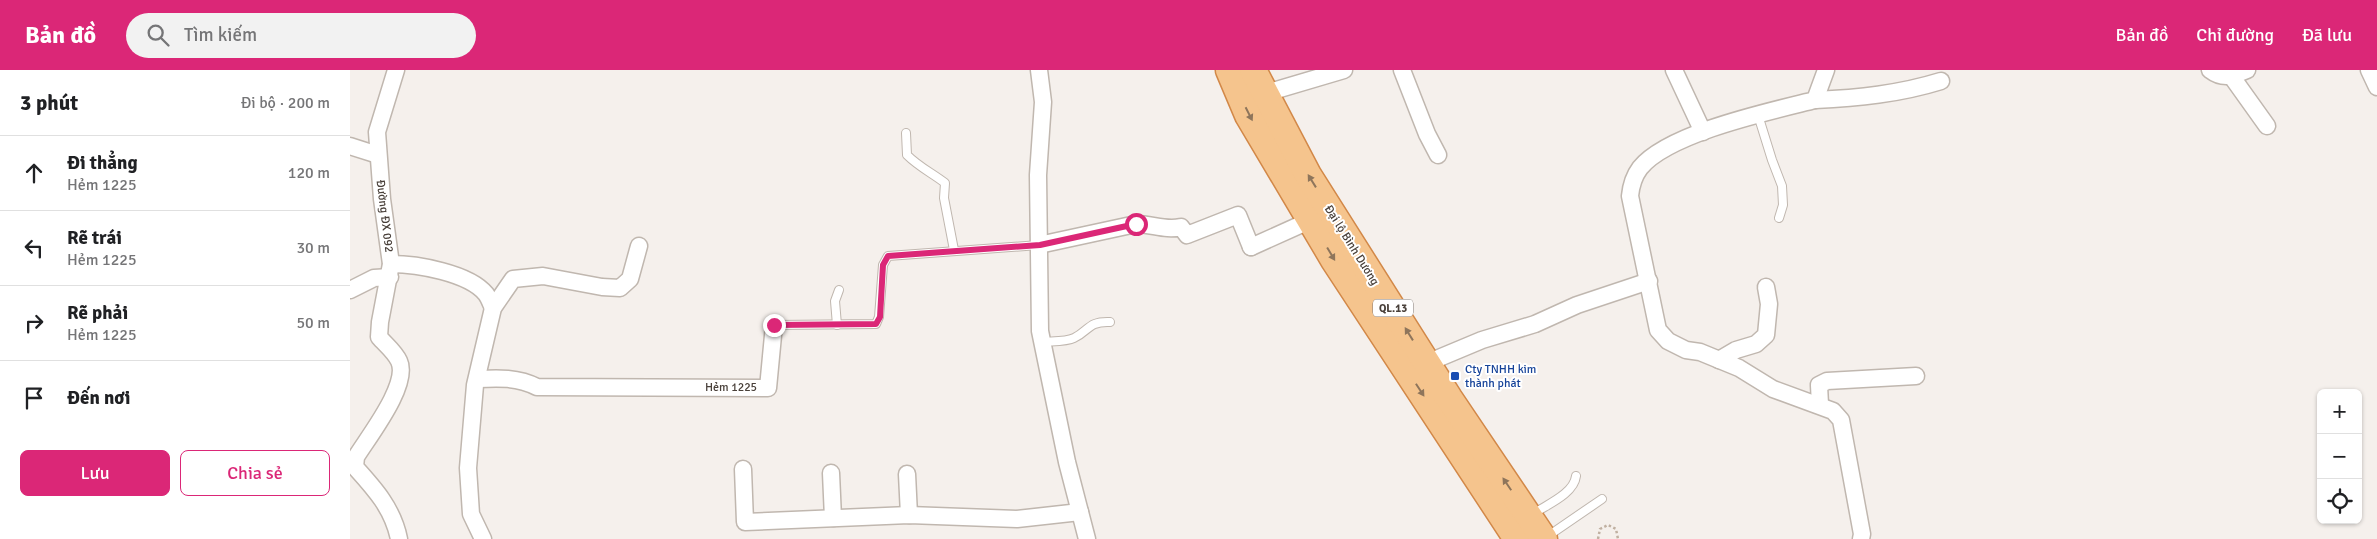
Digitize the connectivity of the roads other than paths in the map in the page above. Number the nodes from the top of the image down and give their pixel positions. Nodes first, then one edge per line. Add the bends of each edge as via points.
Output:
1 (396, 70) edge
2 (1039, 70) edge
3 (1229, 70) edge
4 (1253, 70) edge
5 (1344, 70) edge
6 (1402, 70) edge
7 (1674, 70) edge
8 (1826, 70) edge
9 (2210, 70) edge
10 (2247, 70) edge
11 (2369, 70) edge
12 (2232, 77) junction
13 (1941, 81) dead end
14 (2377, 87) edge
15 (1266, 93) junction
16 (1815, 100) junction
17 (1758, 115) junction
18 (2267, 126) dead end
19 (1703, 132) junction
20 (906, 134) dead end
21 (350, 146) edge
22 (378, 155) junction
23 (1438, 155) dead end
24 (1778, 218) dead end
25 (1311, 220) junction
26 (1040, 245) junction
27 (639, 246) dead end
28 (954, 250) junction
29 (390, 271) junction
30 (1649, 281) junction
31 (1766, 287) dead end
32 (350, 290) edge
33 (839, 290) dead end
34 (493, 308) junction
35 (1110, 322) dead end
36 (774, 325) joint
37 (837, 325) junction
38 (1042, 342) junction
39 (1719, 360) junction
40 (1427, 363) junction
41 (1916, 376) dead end
42 (477, 378) junction
43 (1820, 405) junction
44 (743, 469) dead end
45 (831, 473) dead end
46 (907, 474) dead end
47 (1576, 476) dead end
48 (1602, 499) dead end
49 (1080, 512) junction
50 (909, 515) junction
51 (1529, 516) junction
52 (834, 518) junction
53 (399, 539) edge
54 (483, 539) edge
55 (1087, 539) edge
56 (1517, 539) edge
57 (1544, 539) edge
58 (1860, 539) edge

1 - 22 street, Đường ĐX 092 via 377,132
2 - 26 street via 1043,102 1038,175
3 -> 25 highway, Đại lộ Bình Dương / QL.13 via 1248,115
4 - 15 highway, Đại lộ Bình Dương / QL.13
5 - 15 street
6 - 23 street
7 - 19 street
8 - 16 street
9 - 12 street
10 - 12 street
11 - 14 street
12 - 18 street
13 - 16 street via 1867,98
40 -> 15 highway, Đại lộ Bình Dương / QL.13 via 1308,175
16 - 17 street
17 - 19 street
17 - 24 lane via 1782,186 1783,205
19 - 30 street via 1651,158 1640,168 1632,184 1630,196
20 - 28 lane via 907,155 919,167 945,183 944,198
21 - 22 street
22 - 29 street, Đường ĐX 092
25 - 26 street, Hẻm 1225 via 1252,253 1238,215 1187,235 1181,227 1171,230 1151,224 1136,224
25 -> 56 highway, Đại lộ Bình Dương / QL.13
26 - 28 lane, Hẻm 1225
26 - 38 street
27 - 34 street via 630,278 620,288 543,276 513,279
28 - 37 lane, Hẻm 1225 via 888,256 883,265 880,317 876,324
29 - 32 street
29 - 34 street, Đường ĐX 092 via 421,267 458,276 478,286
29 - 53 street via 379,337 399,359 402,368 398,388 356,457 355,467 377,490 391,513
30 - 39 street via 1658,330 1668,341 1686,350
30 - 40 street via 1577,305 1535,324 1482,340
31 - 39 street via 1769,304 1766,335 1756,344
33 - 37 lane via 835,301
34 - 42 street
35 - 38 lane via 1101,321 1074,338
36 - 37 lane, Hẻm 1225
36 - 42 street, Hẻm 1225 via 768,388 537,387 527,381 507,378
38 - 49 street
39 - 43 street via 1774,389
51 -> 40 highway, Đại lộ Bình Dương / QL.13
41 - 43 street via 1827,381 1819,385
42 - 54 street via 468,468 471,514
43 - 58 street via 1833,411 1841,420 1862,534
44 - 52 street via 745,522
45 - 52 street
46 - 50 street
47 - 51 lane via 1563,495
48 - 57 lane
49 - 50 street via 1017,519
49 - 55 street
50 - 52 street
51 - 57 highway, Đại lộ Bình Dương / QL.13

